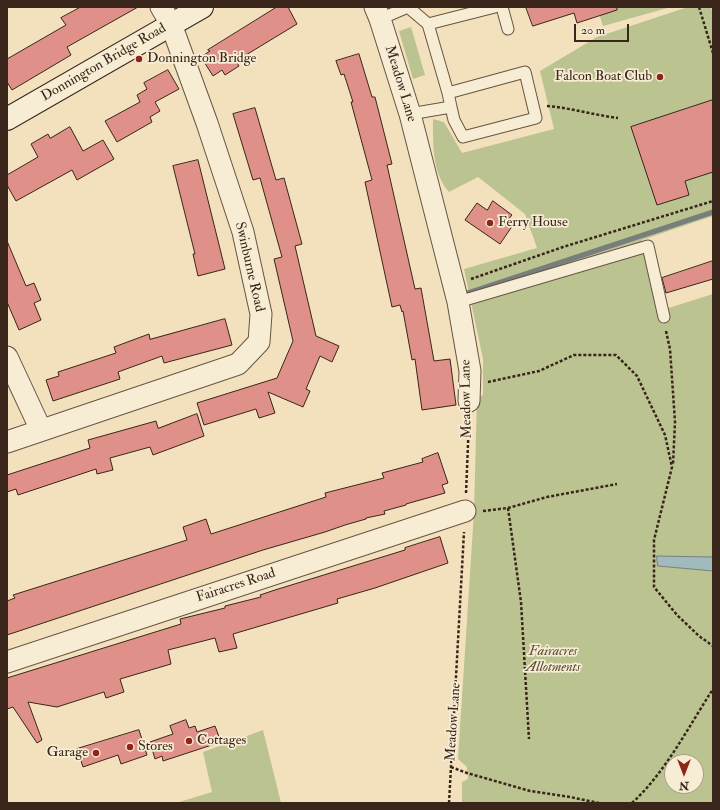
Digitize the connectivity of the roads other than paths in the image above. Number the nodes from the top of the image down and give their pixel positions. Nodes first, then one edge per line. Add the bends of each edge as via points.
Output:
1 (202, 7) edge
2 (408, 7) edge
3 (494, 7) edge
4 (502, 7) edge
5 (377, 13) edge
6 (166, 16) edge
7 (428, 24) junction
8 (508, 29) dead end
9 (448, 93) junction
10 (451, 107) junction
11 (410, 114) junction
12 (7, 119) edge
13 (456, 293) junction
14 (664, 317) road end
15 (7, 357) edge
16 (470, 393) road end
17 (41, 430) junction
18 (7, 442) edge
19 (465, 511) road end
20 (7, 662) edge

1 - 6 main road, Donnington Bridge Road
2 - 5 lane
2 - 7 lane
3 - 7 lane
4 - 8 lane
5 - 11 street, Meadow Lane
6 - 12 main road, Donnington Bridge Road
6 - 17 street, Swinburne Road via 207,123 243,232 261,314 259,342 238,364
7 - 9 lane
9 - 10 lane
9 - 10 lane via 525,72 536,118 463,137 454,120
10 - 11 lane
11 - 13 street, Meadow Lane
13 - 14 lane via 648,246
13 - 16 street, Meadow Lane via 470,371
15 - 17 street
17 - 18 street, Swinburne Road
19 - 20 street, Fairacres Road

